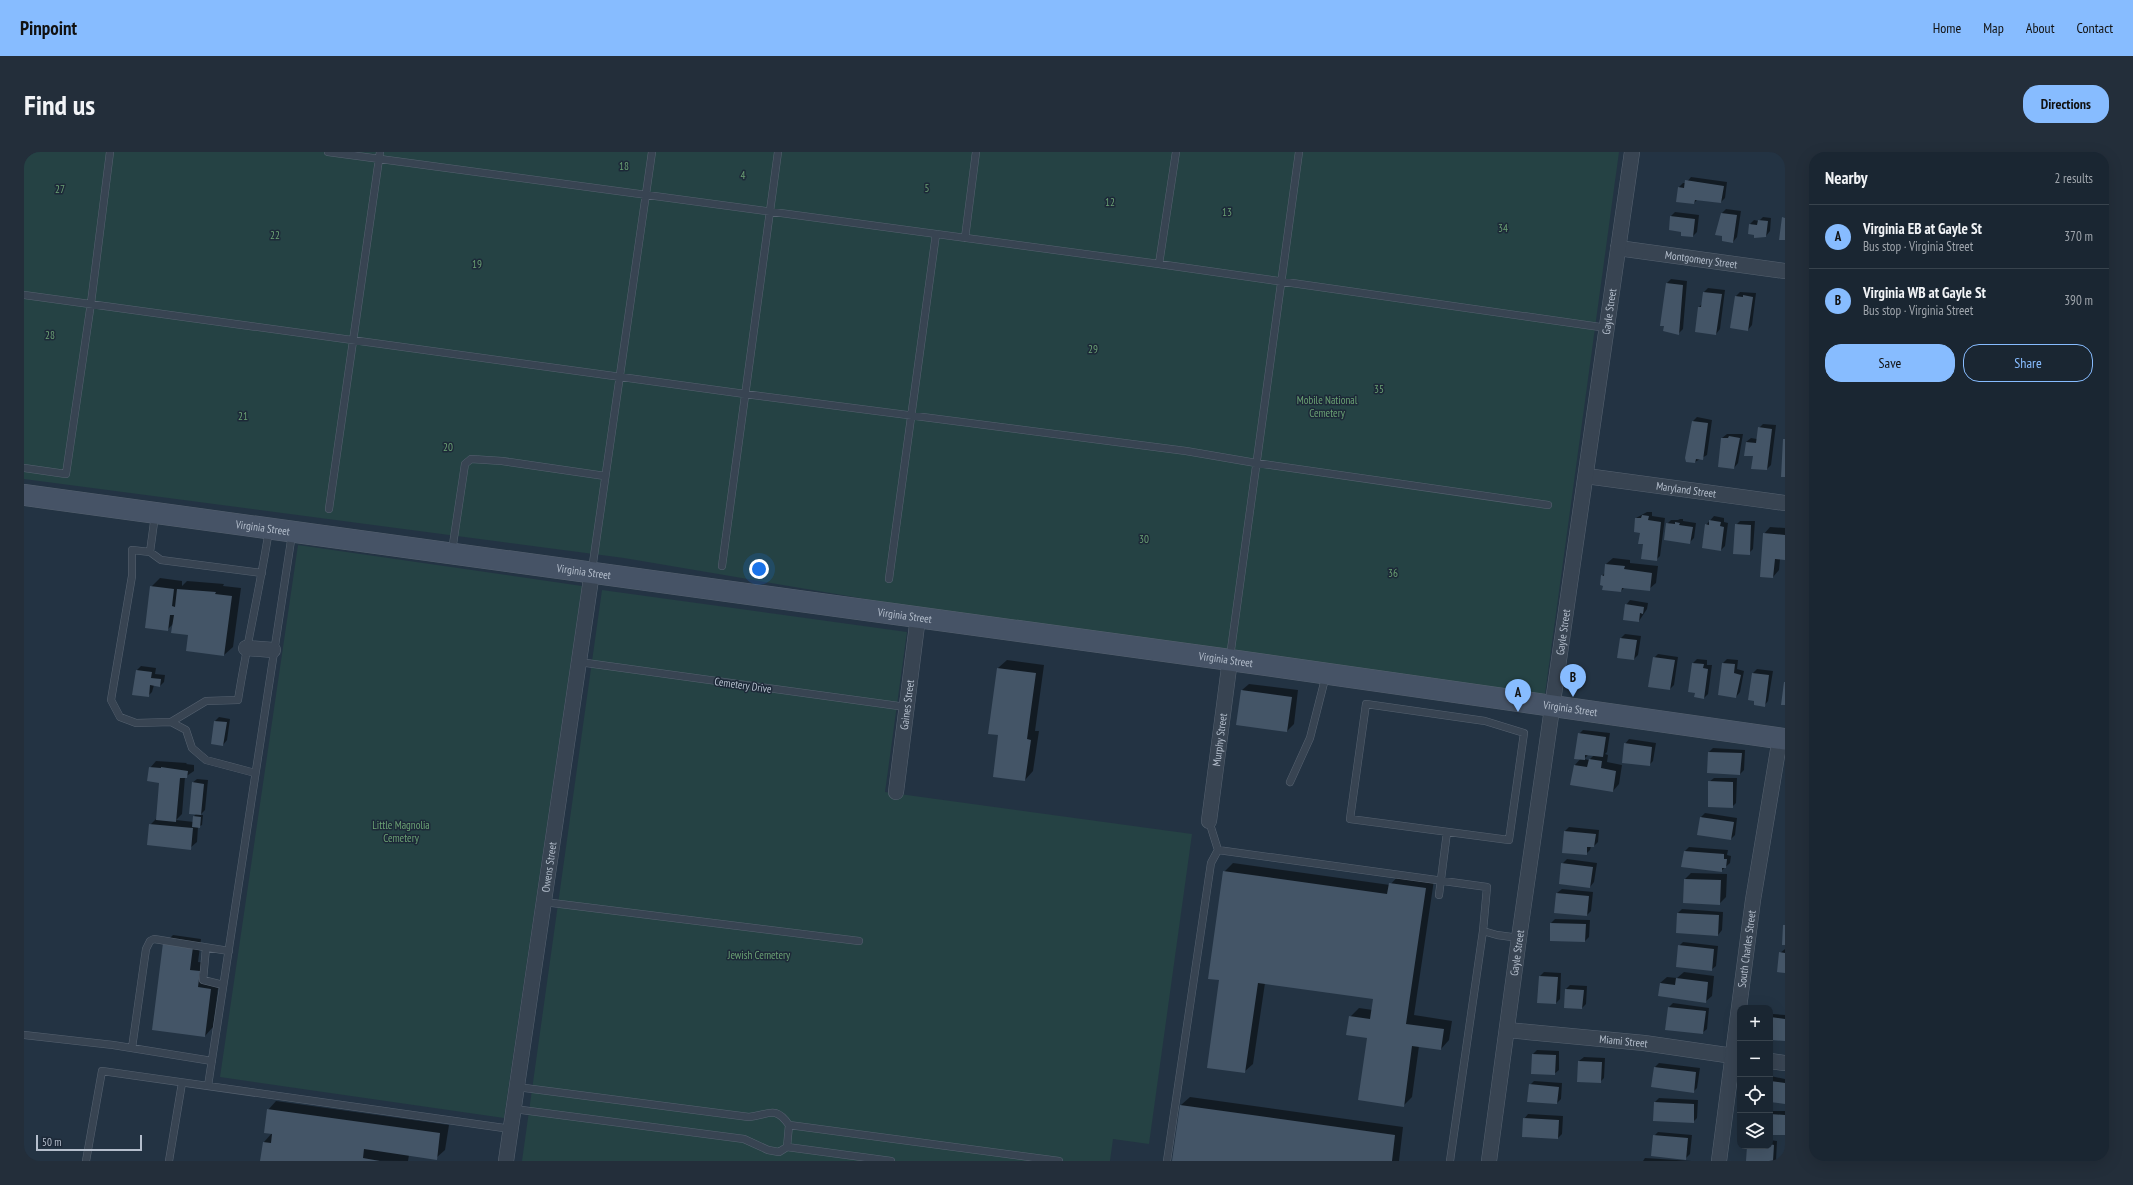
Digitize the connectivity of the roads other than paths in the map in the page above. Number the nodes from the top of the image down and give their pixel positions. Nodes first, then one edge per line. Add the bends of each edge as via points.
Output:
1 (110, 152) edge
2 (328, 152) edge
3 (652, 152) edge
4 (778, 152) edge
5 (976, 152) edge
6 (1176, 152) edge
7 (1299, 152) edge
8 (1632, 152) edge
9 (379, 155) edge
10 (646, 195) junction
11 (769, 212) junction
12 (936, 234) junction
13 (965, 238) junction
14 (1618, 248) junction
15 (1159, 264) junction
16 (1785, 271) edge
17 (1280, 282) junction
18 (24, 295) edge
19 (91, 304) junction
20 (1607, 328) junction
21 (354, 339) junction
22 (619, 376) junction
23 (745, 394) junction
24 (912, 416) junction
25 (1256, 464) junction
26 (24, 468) edge
27 (605, 476) junction
28 (1586, 476) junction
29 (24, 495) edge
30 (1785, 503) edge
31 (1548, 505) dead end
32 (330, 509) dead end
33 (156, 513) junction
34 (269, 528) junction
35 (293, 532) junction
36 (150, 552) junction
37 (452, 554) junction
38 (722, 566) dead end
39 (592, 572) junction
40 (262, 573) junction
41 (889, 579) dead end
42 (918, 617) junction
43 (246, 648) junction
44 (273, 650) junction
45 (1230, 660) junction
46 (579, 662) junction
47 (1327, 673) junction
48 (1553, 706) junction
49 (906, 707) junction
50 (171, 722) junction
51 (1783, 738) edge
52 (255, 773) junction
53 (1290, 782) dead end
54 (896, 792) dead end
55 (1209, 821) joint
56 (1447, 832) junction
57 (1218, 850) junction
58 (1440, 880) junction
59 (1438, 895) dead end
60 (544, 902) junction
61 (1483, 931) junction
62 (1519, 938) junction
63 (858, 941) dead end
64 (206, 948) junction
65 (228, 951) junction
66 (224, 985) junction
67 (1507, 1030) junction
68 (24, 1034) edge
69 (132, 1048) junction
70 (1736, 1057) edge
71 (212, 1061) junction
72 (1773, 1061) edge
73 (1785, 1063) edge
74 (182, 1083) junction
75 (208, 1086) junction
76 (517, 1087) junction
77 (514, 1108) junction
78 (789, 1125) junction
79 (511, 1129) junction
80 (787, 1147) junction
81 (86, 1161) edge
82 (169, 1161) edge
83 (506, 1161) edge
84 (891, 1161) edge
85 (1059, 1161) edge
86 (1167, 1161) edge
87 (1450, 1161) edge
88 (1489, 1161) edge
89 (1719, 1161) edge

1 - 19 lane
2 - 9 lane
3 - 10 lane
4 - 11 lane
5 - 13 lane
6 - 15 lane
7 - 17 lane
8 - 14 street, Gayle Street
9 - 10 lane
9 - 21 lane
10 - 11 lane
10 - 22 lane
11 - 12 lane
11 - 23 lane
12 - 13 lane
12 - 24 lane
13 - 15 lane
14 - 16 street, Montgomery Street
14 - 20 street, Gayle Street
15 - 17 lane
17 - 20 lane
17 - 25 lane
18 - 19 lane
19 - 21 lane
19 - 26 lane via 66,474
20 - 28 street, Gayle Street
21 - 22 lane
21 - 32 lane
22 - 23 lane
22 - 27 lane
23 - 24 lane
23 - 38 lane
24 - 25 lane via 1186,451
24 - 41 lane
25 - 31 lane
25 - 45 lane
27 - 37 lane via 471,459 465,464
27 - 39 lane
28 - 30 street, Maryland Street
28 - 48 street, Gayle Street
29 - 33 street, Virginia Street
33 - 34 street, Virginia Street
33 - 36 lane
34 - 35 street, Virginia Street
34 - 40 lane
35 - 37 street, Virginia Street
35 - 44 lane
36 - 40 lane via 161,560
36 - 50 lane via 132,550 132,576 111,700 120,717 136,723
37 - 39 street, Virginia Street
39 - 42 street, Virginia Street
39 - 46 street, Owens Street
40 - 43 lane
42 - 45 street, Virginia Street
42 - 49 street, Gaines Street
43 - 44 street
43 - 50 lane via 238,700 206,701
44 - 52 lane
45 - 47 street, Virginia Street
45 - 55 street, Murphy Street
46 - 49 lane, Cemetery Drive
46 - 60 street, Owens Street
47 - 48 street, Virginia Street
47 - 53 lane via 1310,738
48 - 51 street, Virginia Street
48 - 62 street, Gayle Street
49 - 54 street, Gaines Street
50 - 52 lane via 186,730 192,748 206,760
51 - 70 street, South Charles Street via 1753,900
52 - 65 lane
55 - 57 lane
56 - 56 lane via 1510,840 1524,733 1485,721 1366,704 1350,819
56 - 58 lane
57 - 58 lane
57 - 86 lane via 1211,863
58 - 59 lane
58 - 61 lane via 1488,886
60 - 63 lane
60 - 76 street, Owens Street
61 - 62 lane
61 - 87 lane
62 - 67 street, Gayle Street
64 - 65 lane
64 - 66 lane via 203,980
64 - 69 lane via 150,940 146,949
65 - 66 lane
66 - 71 lane
67 - 70 street, Miami Street via 1644,1043
67 - 88 street, Gayle Street
68 - 69 lane
69 - 71 lane
70 - 89 street, South Charles Street
71 - 75 lane
72 - 73 street
74 - 75 lane
74 - 81 lane via 102,1071
74 - 82 lane
75 - 79 lane
76 - 77 street, Owens Street
76 - 78 lane via 749,1117 774,1112 782,1114
77 - 79 street, Owens Street
77 - 80 lane via 744,1139 779,1152
78 - 80 lane
78 - 85 lane
79 - 83 street, Owens Street
80 - 84 lane

